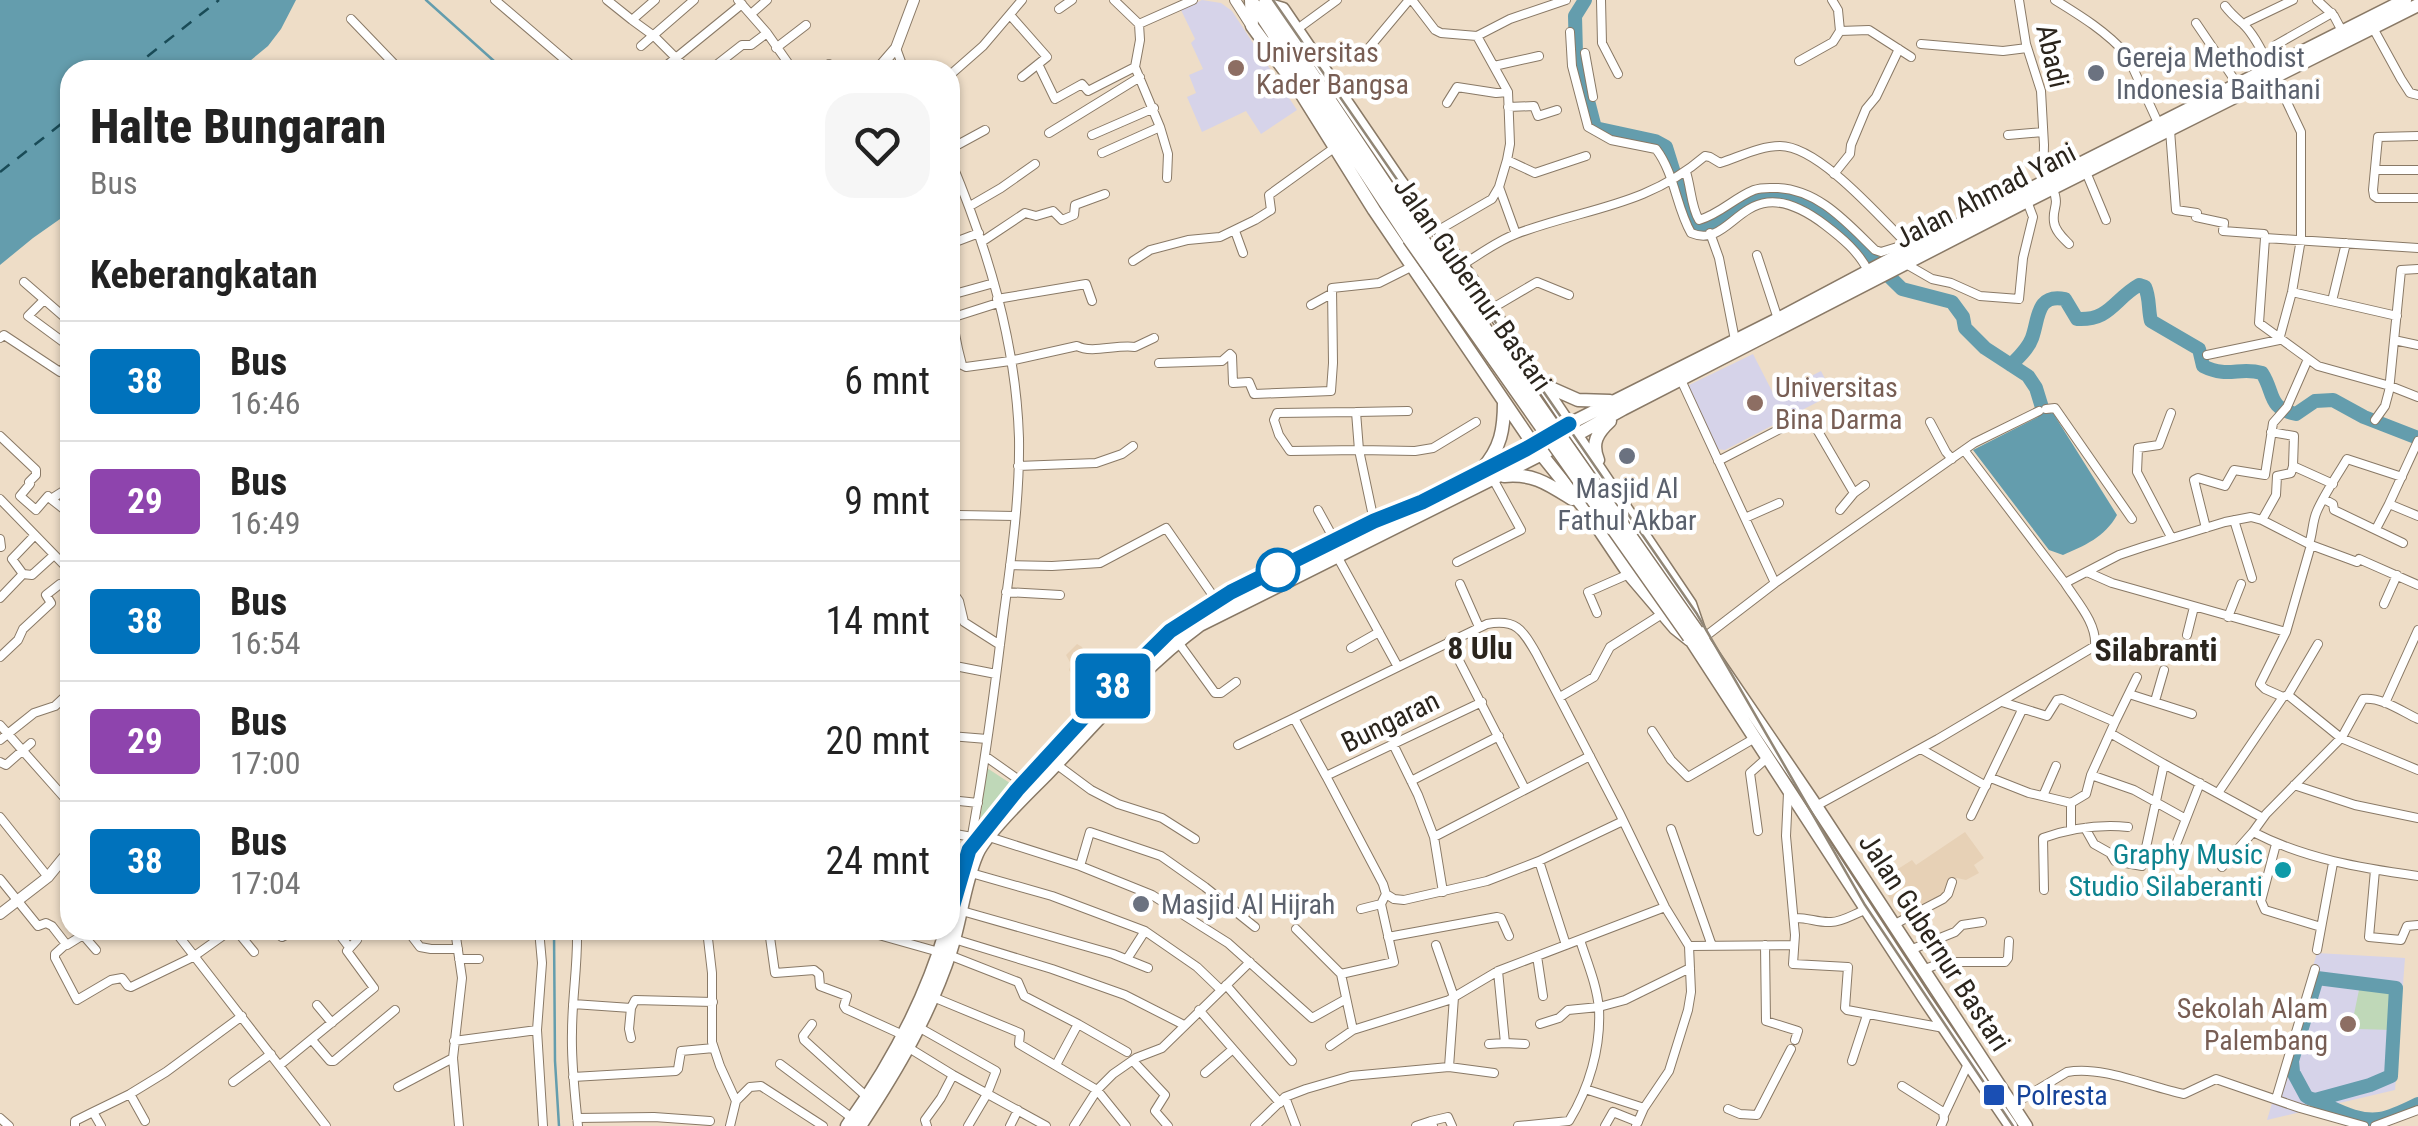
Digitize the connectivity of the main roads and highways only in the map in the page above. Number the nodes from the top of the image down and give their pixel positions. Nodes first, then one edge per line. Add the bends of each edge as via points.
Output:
1 (2405, 0) edge
2 (1265, 2) edge
3 (2418, 5) edge
4 (1309, 66) junction
5 (2273, 72) junction
6 (1298, 90) junction
7 (2165, 128) junction
8 (1350, 148) junction
9 (1376, 156) junction
10 (1348, 170) junction
11 (2048, 185) junction
12 (1414, 236) junction
13 (1899, 263) junction
14 (1870, 274) junction
15 (1526, 362) junction
16 (1491, 382) junction
17 (1542, 384) junction
18 (1504, 402) junction
19 (1621, 405) junction
20 (1573, 430) junction
21 (1538, 449) junction
22 (1598, 469) junction
23 (1478, 474) junction
24 (1494, 477) junction
25 (1568, 488) junction
26 (1615, 492) junction
27 (1586, 510) junction
28 (1336, 549) junction
29 (1696, 637) junction
30 (1028, 786) junction
31 (961, 872) edge
32 (948, 940) edge
33 (944, 954) junction
34 (1937, 990) junction
35 (1924, 998) junction
36 (906, 1042) junction
37 (853, 1123) edge
38 (2011, 1126) edge
39 (2026, 1126) edge

1 - 5 highway, Jalan Ahmad Yani
2 - 4 highway, Jalan Gubernur Bastari
2 - 4 highway via 1296,30
2 - 6 highway, Jalan Gubernur Bastari via 1252,26
3 - 5 highway, Jalan Ahmad Yani
4 - 6 highway
4 - 8 highway, Jalan Gubernur Bastari
4 - 9 highway, Jalan Gubernur Bastari
5 - 7 highway, Jalan Ahmad Yani
5 - 7 highway, Jalan Ahmad Yani via 2238,84
6 - 10 highway, Jalan Gubernur Bastari
7 - 11 highway, Jalan Ahmad Yani
7 - 11 highway, Jalan Ahmad Yani
8 - 10 highway
8 - 12 highway, Jalan Gubernur Bastari
9 - 12 highway, Jalan Gubernur Bastari
9 - 15 highway, Jalan Gubernur Bastari via 1462,265
10 - 16 highway, Jalan Gubernur Bastari
11 - 13 highway, Jalan Ahmad Yani
11 - 13 highway, Jalan Ahmad Yani via 1910,247
12 - 29 highway, Jalan Gubernur Bastari, bridge
13 - 14 highway, Jalan Ahmad Yani
14 - 19 highway, Jalan Ahmad Yani
14 - 19 highway, Jalan Ahmad Yani via 1681,380
15 - 16 highway via 1516,379
15 - 17 highway, Jalan Gubernur Bastari
16 - 18 highway, Jalan Gubernur Bastari
17 - 19 highway via 1578,400
17 - 20 highway, Jalan Gubernur Bastari
18 - 21 highway, Jalan Gubernur Bastari
18 - 23 highway via 1499,446
19 - 20 highway, Jalan Ahmad Yani
19 - 26 highway via 1594,446
20 - 21 highway, Jalan Ahmad Yani
20 - 22 highway, Jalan Gubernur Bastari
21 - 23 highway
21 - 24 highway
21 - 25 highway, Jalan Gubernur Bastari
22 - 25 highway via 1578,472
22 - 26 highway, Jalan Gubernur Bastari
23 - 28 highway via 1374,521
24 - 27 highway via 1534,478
24 - 28 highway
25 - 27 highway, Jalan Gubernur Bastari
26 - 29 highway, Jalan Gubernur Bastari via 1690,604
27 - 29 highway, Jalan Gubernur Bastari via 1674,628
28 - 30 highway via 1178,642
28 - 30 highway via 1216,600 1170,631
29 - 34 highway, Jalan Gubernur Bastari
29 - 35 highway, Jalan Gubernur Bastari
30 - 31 highway
30 - 31 highway via 970,844
32 - 33 highway
33 - 36 highway
33 - 36 highway via 920,1028
34 - 35 highway
34 - 39 highway, Jalan Gubernur Bastari
35 - 38 highway, Jalan Gubernur Bastari
36 - 37 highway
36 - 37 highway

